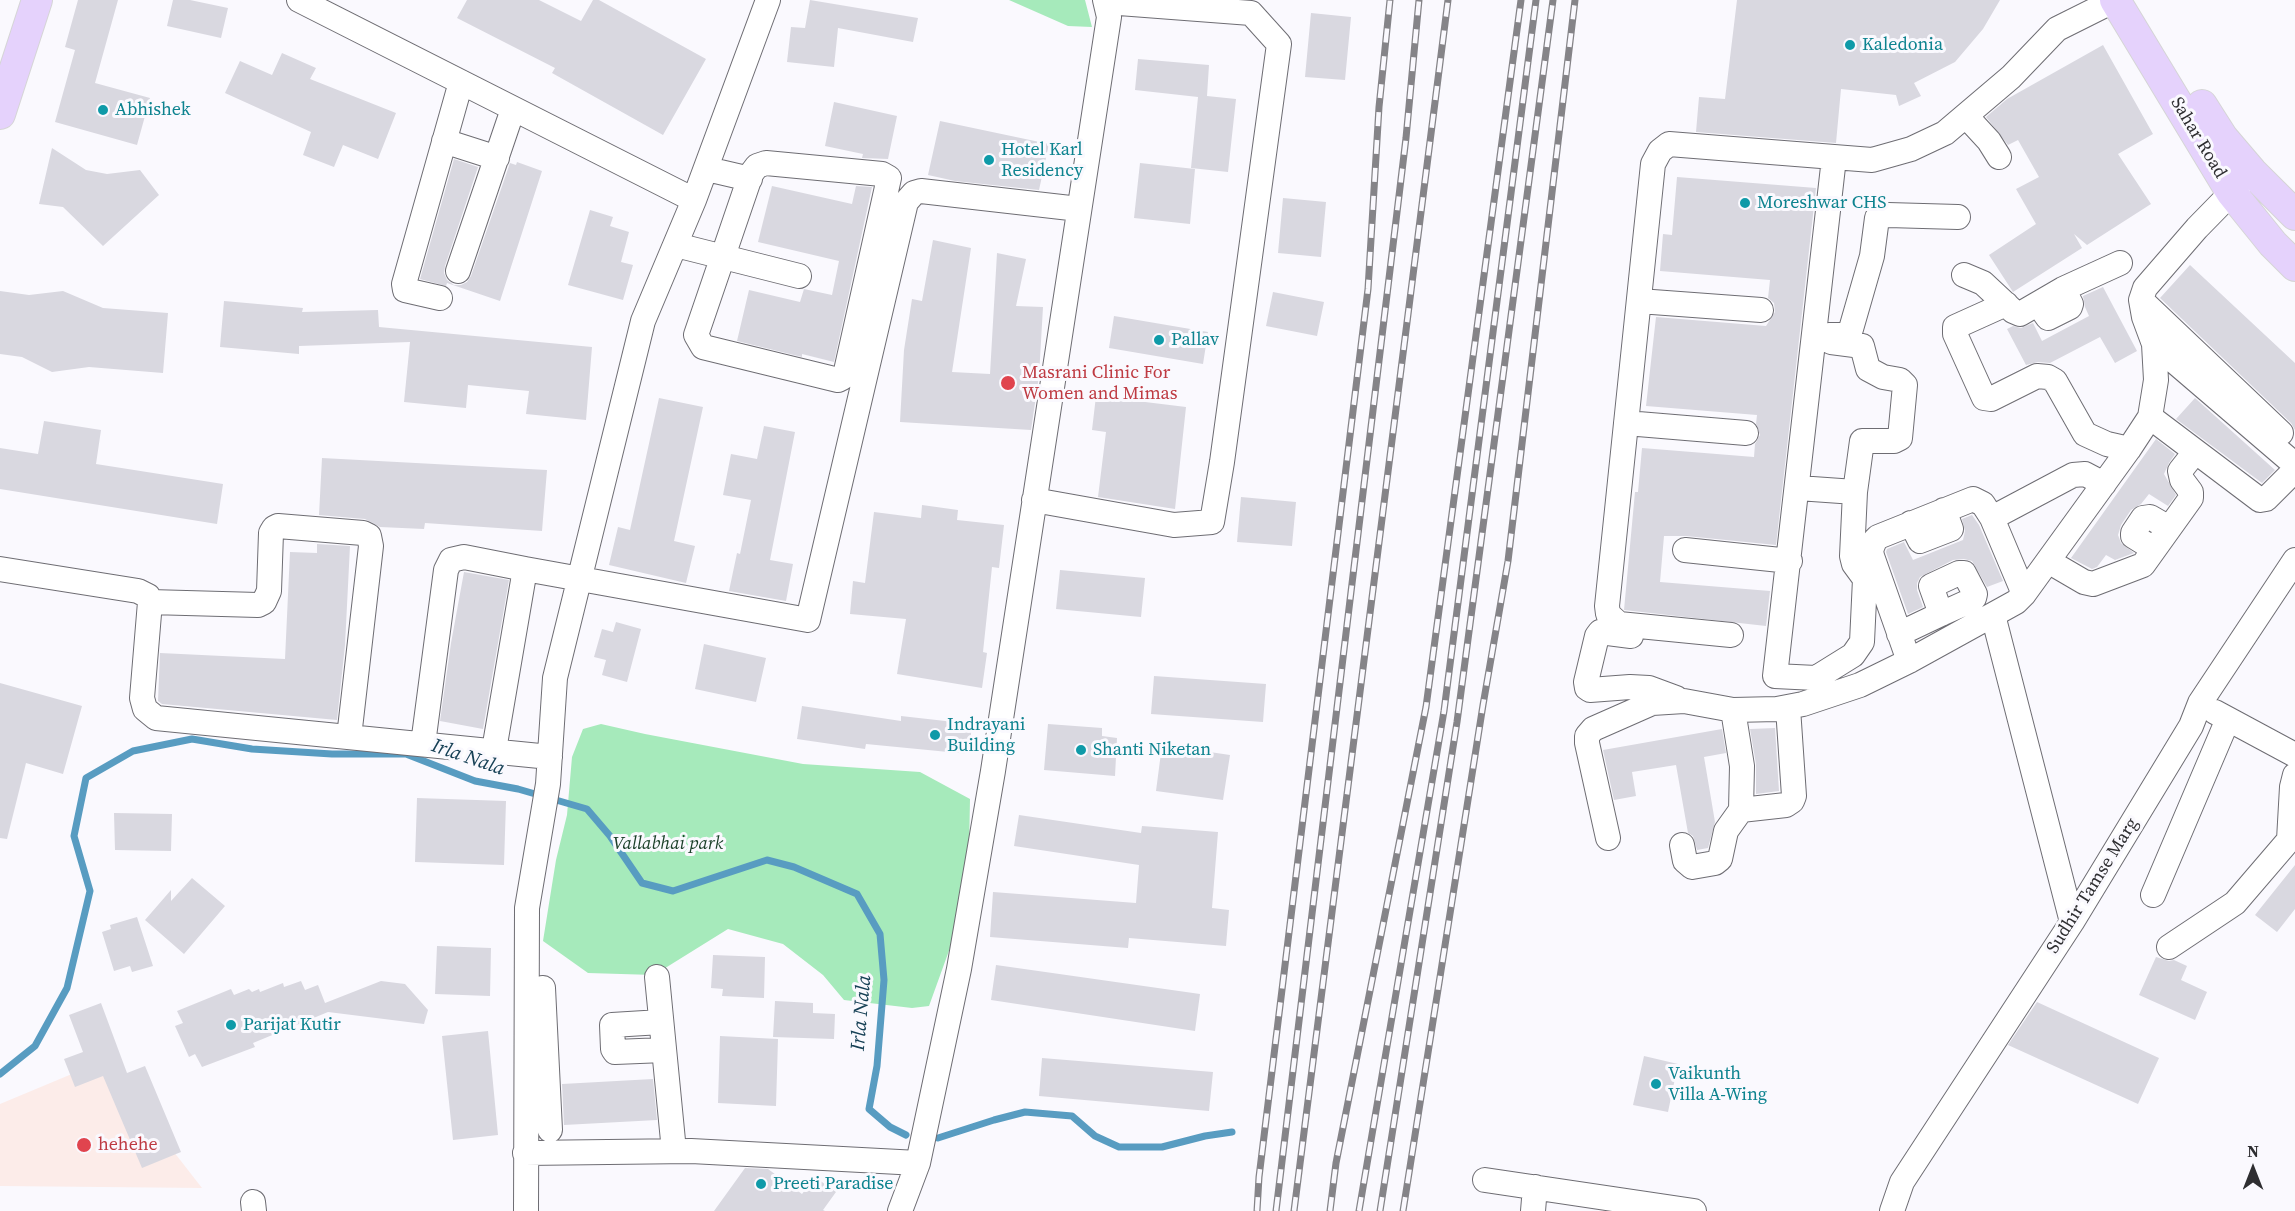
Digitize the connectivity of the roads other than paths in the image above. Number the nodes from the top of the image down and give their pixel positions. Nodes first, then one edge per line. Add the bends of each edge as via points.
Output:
1 (38, 0) edge
2 (299, 0) edge
3 (768, 0) edge
4 (2115, 0) edge
5 (2138, 0) edge
6 (1105, 1) edge
7 (461, 82) junction
8 (513, 109) junction
9 (0, 114) edge
10 (1966, 116) junction
11 (444, 141) junction
12 (497, 158) junction
13 (1834, 158) junction
14 (1999, 158) dead end
15 (707, 169) junction
16 (750, 179) junction
17 (2242, 182) junction
18 (694, 200) junction
19 (2291, 203) edge
20 (1079, 209) junction
21 (1958, 217) dead end
22 (890, 225) junction
23 (676, 244) junction
24 (722, 258) junction
25 (2120, 263) dead end
26 (2295, 266) edge
27 (458, 271) dead end
28 (1964, 275) dead end
29 (799, 276) dead end
30 (440, 298) dead end
31 (2141, 300) junction
32 (1639, 301) junction
33 (873, 302) junction
34 (2021, 307) junction
35 (1761, 310) dead end
36 (1820, 337) junction
37 (2154, 344) junction
38 (2150, 417) junction
39 (1626, 423) junction
40 (1746, 433) dead end
41 (2085, 434) junction
42 (2295, 447) edge
43 (2129, 449) junction
44 (2195, 452) junction
45 (2095, 479) junction
46 (1798, 488) junction
47 (1855, 492) junction
48 (1034, 500) junction
49 (1992, 519) junction
50 (1685, 550) dead end
51 (2295, 560) edge
52 (1790, 561) junction
53 (2048, 561) junction
54 (0, 569) edge
55 (525, 569) junction
56 (579, 580) junction
57 (2024, 594) junction
58 (150, 602) junction
59 (1941, 614) dead end
60 (1993, 615) junction
61 (1899, 634) junction
62 (1731, 635) dead end
63 (1639, 638) dead end
64 (1909, 661) junction
65 (1684, 701) junction
66 (2200, 703) junction
67 (1788, 708) junction
68 (1733, 710) junction
69 (2228, 719) junction
70 (348, 737) junction
71 (423, 744) junction
72 (494, 750) junction
73 (2295, 755) edge
74 (550, 757) junction
75 (2295, 775) edge
76 (1741, 810) junction
77 (1608, 838) dead end
78 (2292, 842) edge
79 (1682, 845) dead end
80 (2152, 895) dead end
81 (2072, 922) junction
82 (2169, 947) dead end
83 (657, 977) dead end
84 (661, 1022) junction
85 (664, 1050) junction
86 (537, 1105) junction
87 (550, 1130) dead end
88 (674, 1151) junction
89 (525, 1153) junction
90 (918, 1163) junction
91 (1485, 1180) dead end
92 (1535, 1187) junction
93 (526, 1211) edge
94 (900, 1211) edge
95 (1533, 1211) edge
96 (1694, 1211) edge
97 (1892, 1211) edge

1 - 9 main road
2 - 7 street
3 - 15 street
4 - 10 street via 2057,29
4 - 17 main road, Sahar Road
5 - 17 main road, Sahar Road via 2223,138
6 - 20 street via 1109,17
6 - 48 street via 1251,13 1279,44 1222,462 1212,522 1174,525
7 - 8 street
7 - 11 street
8 - 12 street
8 - 18 street
10 - 13 street via 1945,133 1911,149 1872,160
10 - 14 street
11 - 12 street
11 - 30 street via 404,284 405,290
12 - 27 street
13 - 32 street via 1669,144 1653,164
13 - 36 street
15 - 16 street
15 - 18 street
16 - 22 street via 757,166 766,163 882,174 889,178
16 - 24 street
17 - 19 main road, Sahar Road
17 - 26 main road, Sahar Road via 2273,244
17 - 31 street via 2145,288
18 - 23 street
20 - 22 street via 921,191 914,193
20 - 48 street
21 - 36 street via 1888,215 1877,219 1872,256 1851,329 1847,336
22 - 33 street
23 - 24 street
23 - 56 street via 643,321
24 - 29 street
24 - 33 street via 696,329 703,347 838,380 846,371
25 - 34 street
28 - 34 street
31 - 37 street
31 - 42 street
32 - 35 street
32 - 39 street
33 - 56 street via 808,620
34 - 41 street via 1958,325 1954,331 1985,399 2037,376 2048,376 2055,381
36 - 46 street
36 - 47 street via 1862,346 1868,369 1905,385 1900,438 1862,441
37 - 38 street via 2156,380
37 - 44 street via 2293,463 2294,471 2266,499 2260,500
38 - 43 street
38 - 44 street
39 - 40 street
39 - 62 street via 1608,614 1619,624
41 - 43 street
41 - 45 street via 2083,460
43 - 45 street
44 - 53 street via 2180,471 2192,495 2143,565 2093,584
45 - 49 street via 2073,475
45 - 53 street
46 - 47 street
46 - 52 street
47 - 52 street via 1852,556 1866,588 1862,642 1853,655 1816,678 1775,676
48 - 90 street via 959,969
49 - 57 street
49 - 61 street via 1979,500 1968,500 1878,537 1871,550
50 - 52 street
51 - 66 street, Sudhir Tamse Marg
53 - 57 street
54 - 58 street via 138,591 148,596
55 - 56 street
55 - 71 street via 464,557 448,564
55 - 72 street
56 - 74 street via 555,678
57 - 60 street
58 - 70 street via 142,698 150,715
58 - 70 street via 264,602 269,591 271,533 278,526 369,536 372,546
59 - 61 street
60 - 64 street
60 - 81 street
61 - 64 street
63 - 65 street via 1600,632 1587,688 1649,688
64 - 67 street via 1860,685
65 - 68 street
65 - 77 street via 1652,703 1593,729 1587,736
66 - 69 street
66 - 81 street, Sudhir Tamse Marg via 2191,726
67 - 68 street
67 - 76 street via 1792,801
68 - 76 street via 1742,766
69 - 73 street
69 - 80 street
70 - 71 street
71 - 72 street
72 - 74 street
74 - 86 street via 527,908 536,1001
75 - 78 street
76 - 79 street via 1726,831 1720,859 1715,863 1692,867 1685,861
78 - 82 street via 2235,903
81 - 97 street, Sudhir Tamse Marg via 1902,1182
83 - 84 street
84 - 85 street
84 - 85 street via 612,1024 613,1049
85 - 88 street
86 - 87 street
86 - 89 street
88 - 89 street
88 - 90 street
89 - 93 street
90 - 94 street
91 - 92 street
92 - 95 street
92 - 96 street

